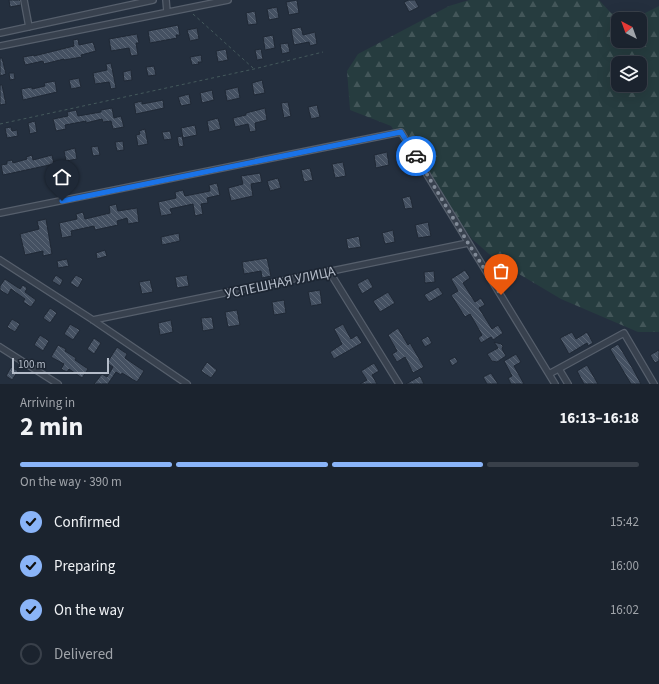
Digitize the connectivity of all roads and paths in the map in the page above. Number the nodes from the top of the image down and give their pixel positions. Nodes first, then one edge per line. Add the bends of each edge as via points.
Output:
1 (24, 0) edge
2 (153, 0) edge
3 (166, 0) edge
4 (228, 0) edge
5 (187, 8) junction
6 (168, 12) junction
7 (29, 27) junction
8 (0, 33) edge
9 (0, 46) edge
10 (323, 52) dead end
11 (254, 69) junction
12 (0, 124) edge
13 (0, 213) edge
14 (468, 243) junction
15 (0, 260) edge
16 (329, 271) junction
17 (93, 320) junction
18 (0, 347) edge
19 (559, 369) junction
20 (549, 374) junction
21 (58, 384) edge
22 (187, 384) edge
23 (399, 384) edge
24 (555, 384) edge
25 (568, 384) edge
26 (654, 384) edge

1 - 7 street
2 - 7 street
3 - 6 street
4 - 5 street
5 - 6 street
5 - 11 path
6 - 9 street
7 - 8 street
10 - 11 path
11 - 12 path
13 - 14 street via 401,132
14 - 16 street, УСПЕШНАЯ УЛИЦА
14 - 20 street
15 - 17 street
16 - 17 street, УСПЕШНАЯ УЛИЦА
16 - 23 street
17 - 22 street
18 - 21 street
19 - 20 street
19 - 25 street
19 - 26 street via 624,333
20 - 24 street

